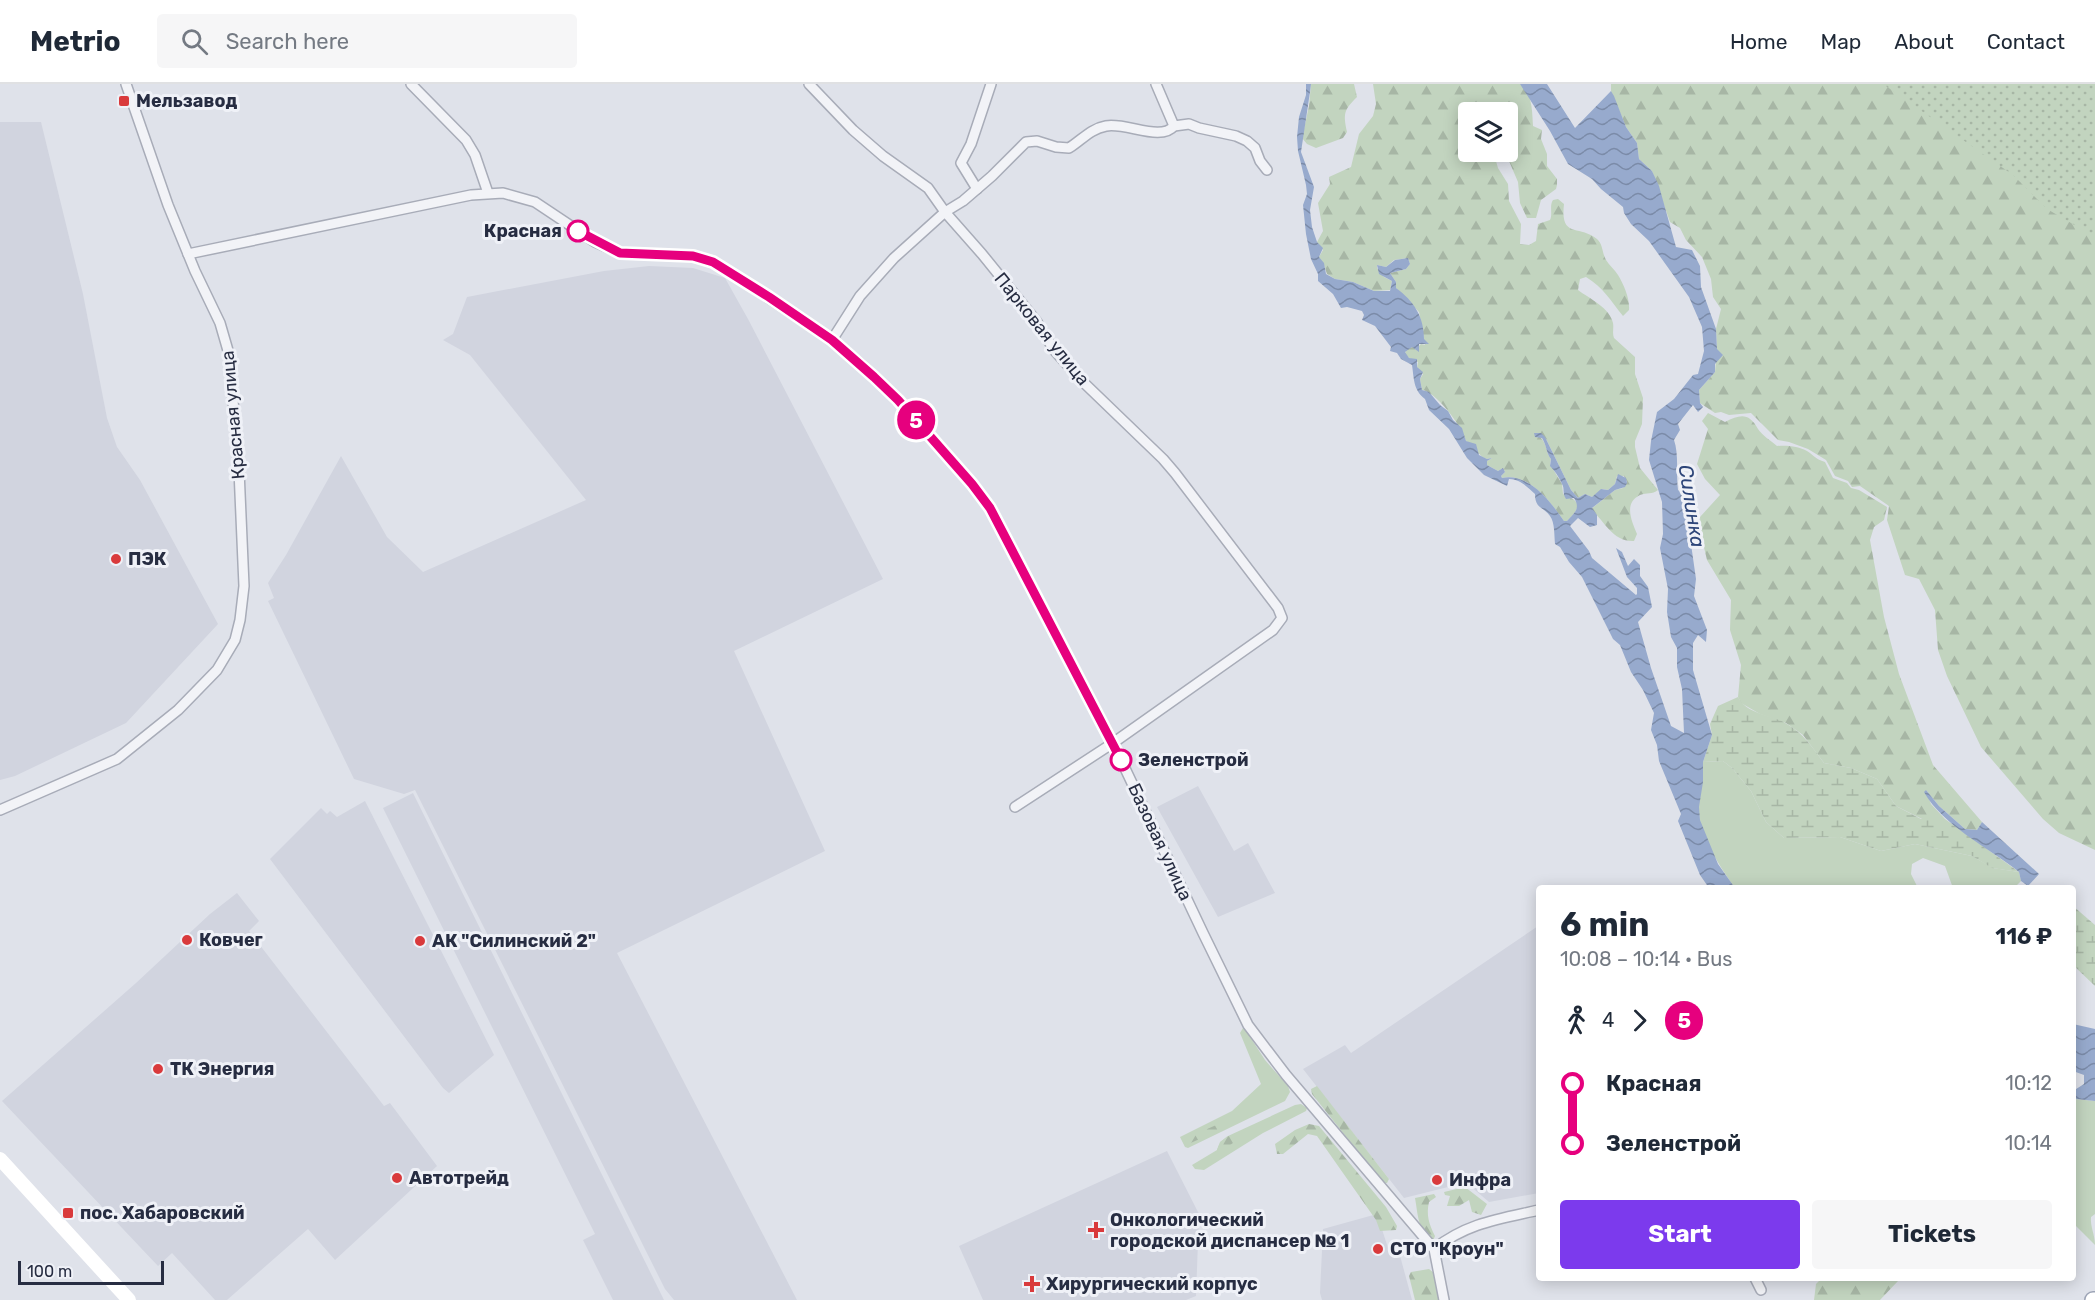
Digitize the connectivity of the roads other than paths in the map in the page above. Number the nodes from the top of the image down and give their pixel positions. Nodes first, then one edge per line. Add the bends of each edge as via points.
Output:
1 (126, 84) edge
2 (411, 84) edge
3 (809, 84) edge
4 (991, 84) edge
5 (1156, 84) edge
6 (1174, 126) junction
7 (1267, 170) dead end
8 (977, 189) junction
9 (488, 193) junction
10 (945, 212) junction
11 (188, 254) junction
12 (832, 340) junction
13 (1113, 743) junction
14 (1015, 807) dead end
15 (0, 810) edge
16 (0, 1159) edge
17 (1536, 1211) edge
18 (1434, 1249) junction
19 (1756, 1281) edge
20 (1761, 1290) dead end
21 (129, 1300) edge
22 (1444, 1300) edge

1 - 11 street, Красная улица
2 - 9 street via 466,140
3 - 10 street, Парковая улица via 853,130 928,188
4 - 8 street via 961,163
5 - 6 street
6 - 7 street via 1190,124 1247,141
6 - 8 street via 1158,134 1106,126 1090,132 1069,148 1026,142
8 - 10 street
9 - 11 street
9 - 12 street, Базовая улица via 535,202 595,242 620,253 693,256 713,262
10 - 12 street via 878,274
10 - 13 street, Парковая улица via 1011,289 1054,350 1175,473 1282,618 1273,630
11 - 15 street, Красная улица via 220,323 229,354 244,586 235,640 217,670 178,710 117,759
12 - 13 street, Базовая улица via 898,400 990,508
13 - 14 street
13 - 18 street, Базовая улица via 1248,1025
16 - 21 main road
17 - 18 street via 1478,1224 1451,1235
18 - 22 street, Базовая улица
19 - 20 street

